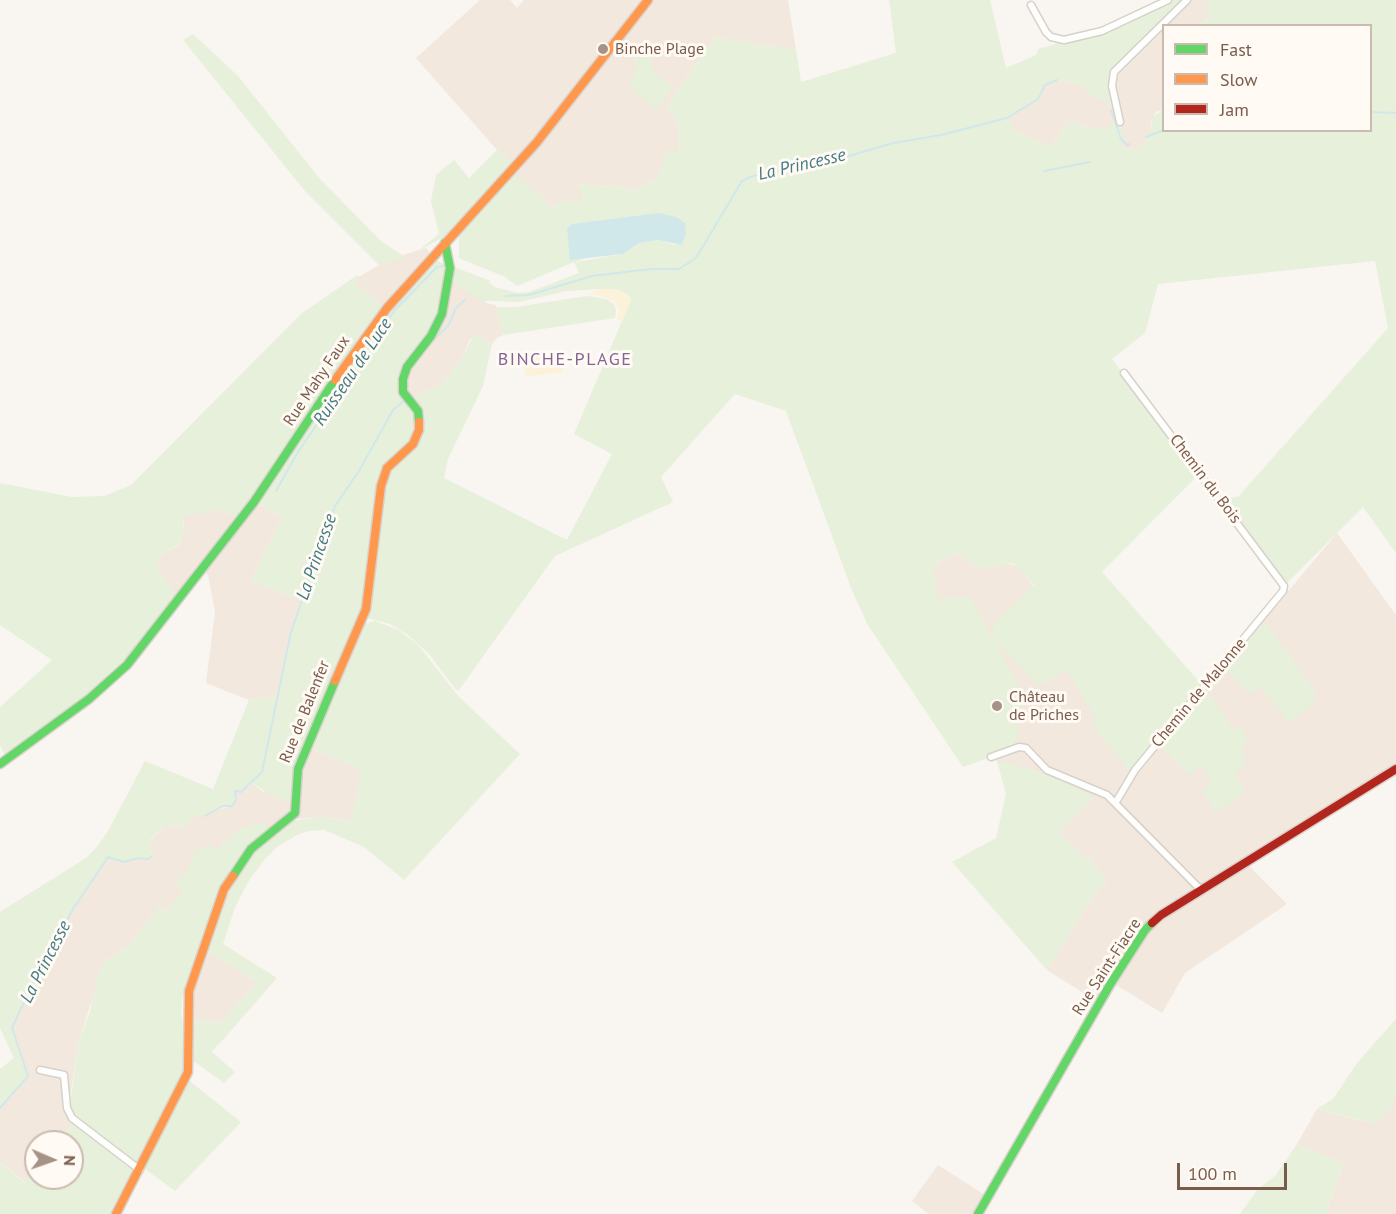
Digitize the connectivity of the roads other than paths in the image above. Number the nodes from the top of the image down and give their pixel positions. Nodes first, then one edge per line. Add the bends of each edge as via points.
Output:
1 (648, 0) edge
2 (1168, 0) edge
3 (1187, 0) edge
4 (1031, 5) dead end
5 (1162, 24) edge
6 (1162, 24) edge
7 (1120, 122) dead end
8 (445, 243) junction
9 (1124, 373) dead end
10 (1284, 586) joint
11 (991, 757) dead end
12 (0, 764) edge
13 (1396, 769) edge
14 (1116, 802) junction
15 (1201, 890) junction
16 (40, 1070) dead end
17 (140, 1170) junction
18 (116, 1214) edge
19 (978, 1214) edge

1 - 8 street, Rue Mahy Faux via 537,142
2 - 4 street via 1102,31 1064,40 1046,32
3 - 5 street
6 - 7 street via 1113,72
8 - 12 street, Rue Mahy Faux via 359,344 254,502 143,646 89,699
8 - 17 street, Rue de Balenfer via 450,268 442,314 405,371 402,386 418,411 419,430 413,444 393,461 383,477 368,603 298,769 296,811 251,849 224,889 189,992 188,1071
9 - 10 street, Chemin du Bois
10 - 14 street, Chemin de Malonne via 1284,591 1135,770
11 - 14 street via 1026,748 1047,770
13 - 15 street, Rue Saint-Fiacre
14 - 15 street
15 - 19 street, Rue Saint-Fiacre via 1153,922 1132,948
16 - 17 street via 64,1075 67,1108 72,1118
17 - 18 street, Rue de Balenfer

